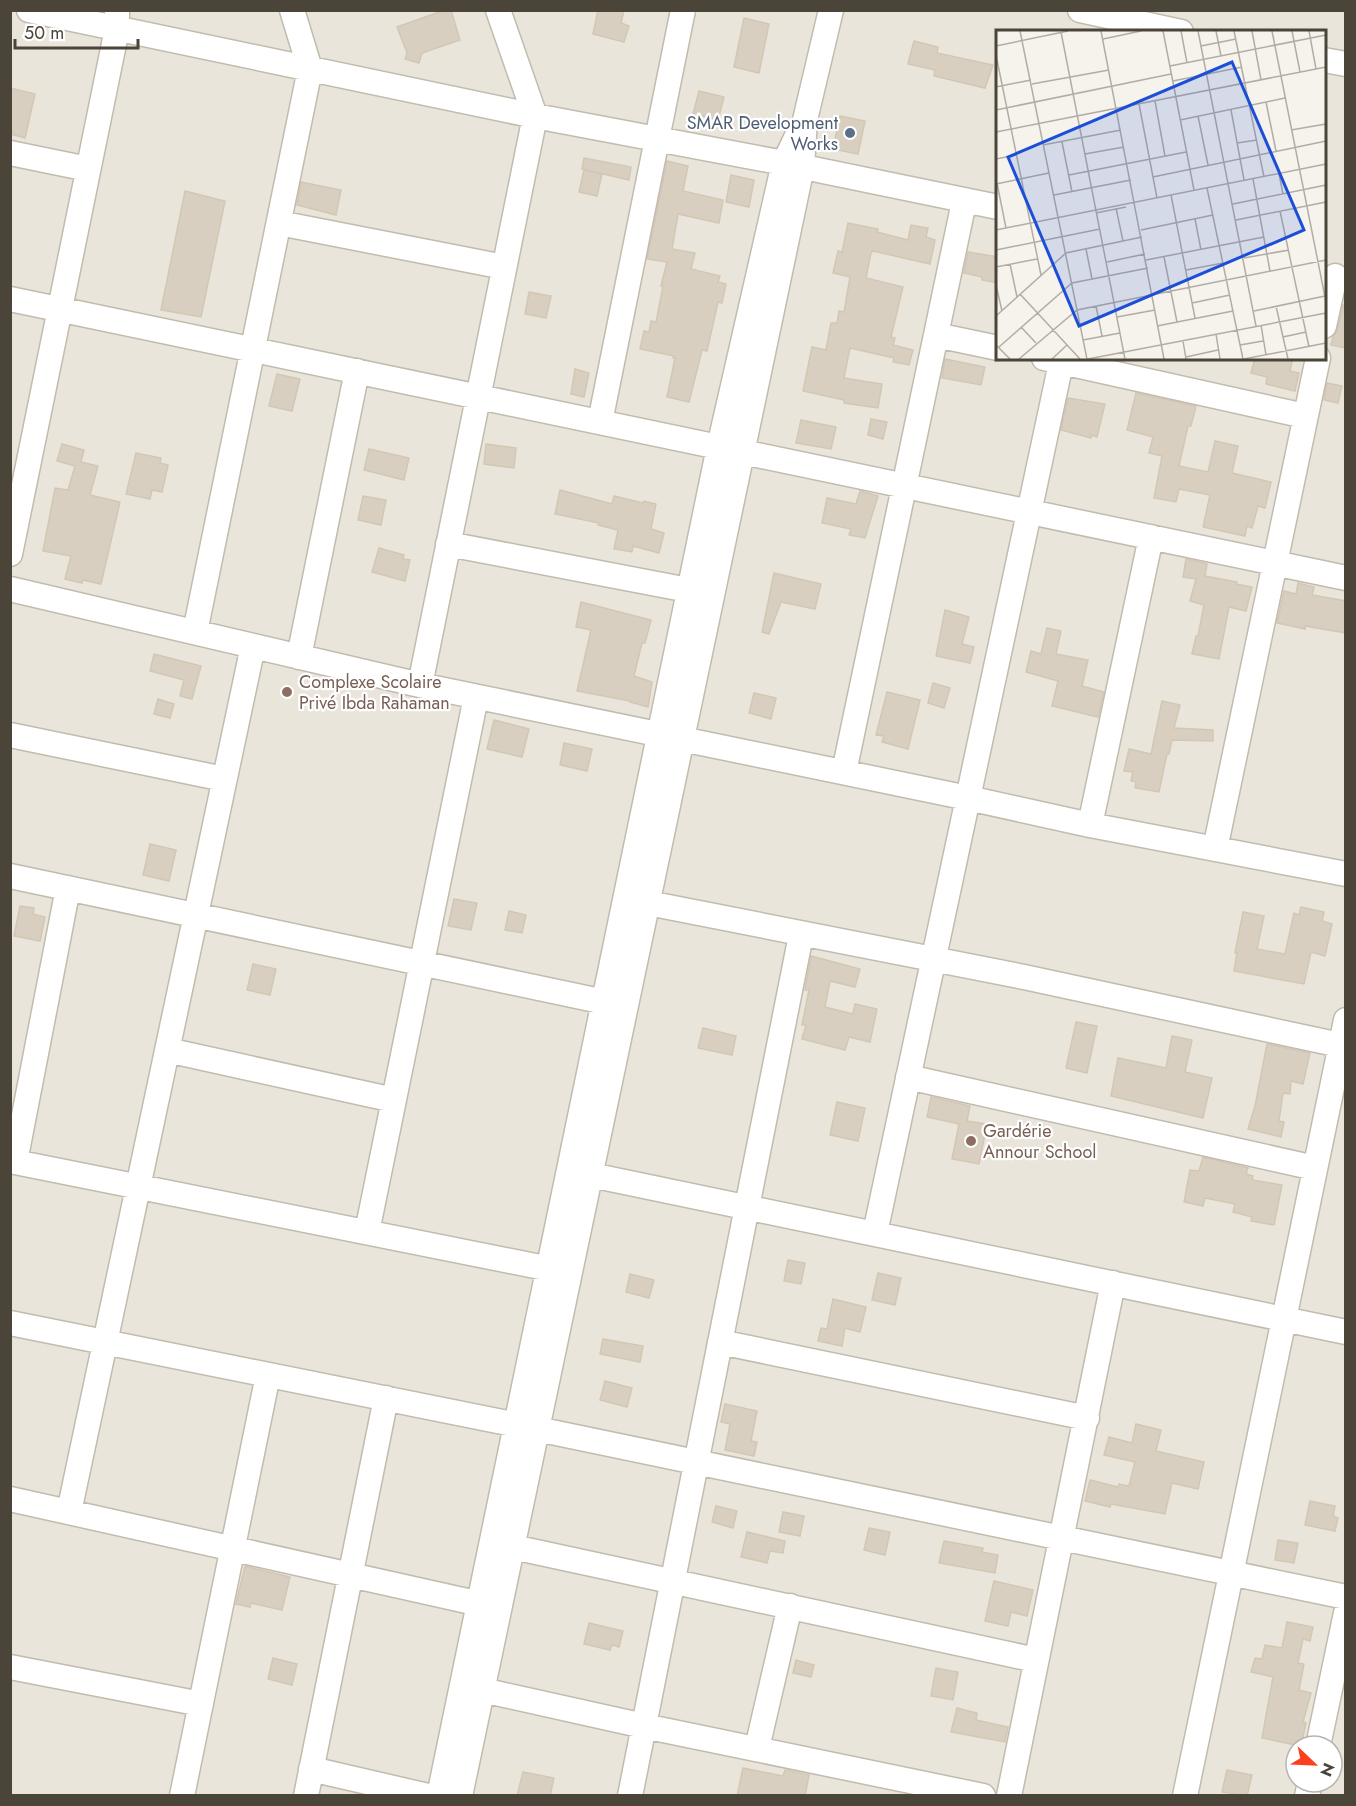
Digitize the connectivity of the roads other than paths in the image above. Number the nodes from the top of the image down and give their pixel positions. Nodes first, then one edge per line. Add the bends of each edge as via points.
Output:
1 (29, 10) edge
2 (292, 10) edge
3 (498, 10) edge
4 (683, 10) edge
5 (831, 10) edge
6 (1080, 10) edge
7 (117, 20) edge
8 (1175, 26) edge
9 (1326, 60) edge
10 (1346, 64) edge
11 (310, 69) junction
12 (535, 116) junction
13 (657, 140) junction
14 (10, 153) edge
15 (793, 165) junction
16 (88, 169) junction
17 (964, 202) junction
18 (996, 207) edge
19 (279, 223) junction
20 (504, 267) junction
21 (1335, 276) edge
22 (10, 299) edge
23 (60, 310) junction
24 (1326, 317) edge
25 (936, 335) junction
26 (996, 348) edge
27 (253, 350) junction
28 (1318, 360) edge
29 (1053, 361) edge
30 (357, 371) junction
31 (478, 397) junction
32 (1305, 416) junction
33 (600, 422) junction
34 (731, 449) junction
35 (904, 486) junction
36 (1029, 512) junction
37 (1150, 537) junction
38 (448, 544) junction
39 (10, 554) edge
40 (1275, 563) junction
41 (1346, 578) edge
42 (10, 589) edge
43 (701, 592) junction
44 (195, 632) junction
45 (253, 646) junction
46 (299, 657) junction
47 (420, 685) junction
48 (476, 697) junction
49 (10, 735) edge
50 (671, 737) junction
51 (844, 772) junction
52 (224, 779) junction
53 (968, 798) junction
54 (1090, 825) junction
55 (1215, 849) junction
56 (1346, 874) edge
57 (10, 876) edge
58 (68, 888) junction
59 (648, 903) junction
60 (195, 915) junction
61 (801, 935) junction
62 (933, 960) junction
63 (422, 963) junction
64 (615, 1004) junction
65 (1346, 1020) edge
66 (1340, 1045) junction
67 (167, 1050) junction
68 (908, 1077) junction
69 (394, 1100) junction
70 (13, 1161) edge
71 (1315, 1168) junction
72 (591, 1175) junction
73 (138, 1186) junction
74 (747, 1208) junction
75 (367, 1232) junction
76 (875, 1233) junction
77 (559, 1271) junction
78 (1113, 1283) junction
79 (1284, 1318) junction
80 (10, 1323) edge
81 (1346, 1332) edge
82 (105, 1341) junction
83 (720, 1342) junction
84 (268, 1375) junction
85 (386, 1398) junction
86 (1087, 1418) junction
87 (527, 1427) junction
88 (696, 1462) junction
89 (10, 1499) edge
90 (69, 1512) junction
91 (1061, 1537) junction
92 (513, 1547) junction
93 (232, 1549) junction
94 (1231, 1574) junction
95 (351, 1575) junction
96 (673, 1582) junction
97 (1346, 1597) edge
98 (489, 1605) junction
99 (790, 1606) junction
100 (1346, 1613) edge
101 (1036, 1660) junction
102 (10, 1667) edge
103 (482, 1690) junction
104 (201, 1704) junction
105 (644, 1726) junction
106 (1321, 1734) edge
107 (757, 1748) junction
108 (311, 1769) junction
109 (182, 1796) edge
110 (306, 1796) edge
111 (428, 1796) edge
112 (439, 1796) edge
113 (460, 1796) edge
114 (630, 1796) edge
115 (983, 1796) edge
116 (1009, 1796) edge
117 (1185, 1796) edge

1 - 7 street
2 - 11 street
3 - 12 street
4 - 13 street
5 - 15 street
6 - 8 street
7 - 11 street
7 - 16 street
9 - 10 street
11 - 12 street
11 - 19 street
12 - 13 street
12 - 20 street
13 - 15 street
13 - 33 street
14 - 16 street
15 - 17 street
15 - 34 street
16 - 23 street
17 - 18 street
17 - 25 street
19 - 20 street
19 - 27 street
20 - 31 street
21 - 24 street
22 - 23 street
23 - 27 street
23 - 39 street
25 - 26 street
25 - 35 street
27 - 30 street
27 - 44 street
28 - 32 street
29 - 32 street
29 - 36 street
30 - 31 street
30 - 46 street
31 - 33 street
31 - 38 street
32 - 40 street
33 - 34 street
34 - 35 street
34 - 43 street
35 - 36 street
35 - 51 street
36 - 37 street
36 - 53 street
37 - 40 street
37 - 54 street
38 - 43 street
38 - 47 street
40 - 41 street
40 - 55 street
42 - 44 street
43 - 50 street
44 - 45 street
45 - 46 street
45 - 52 street
46 - 47 street
47 - 48 street
48 - 50 street
48 - 63 street
49 - 52 street
50 - 51 street
50 - 59 street
50 - 64 street
51 - 53 street
52 - 60 street
53 - 54 street
53 - 62 street
54 - 55 street
55 - 56 street
57 - 58 street
58 - 60 street
58 - 70 street
59 - 61 street
59 - 64 street
60 - 63 street
60 - 67 street
61 - 62 street
61 - 74 street
62 - 66 street
62 - 68 street
63 - 64 street
63 - 69 street
64 - 72 street
64 - 77 street
65 - 66 street
66 - 71 street
67 - 69 street
67 - 73 street
68 - 71 street
68 - 76 street
69 - 75 street
70 - 73 street
71 - 79 street
72 - 74 street
72 - 77 street
73 - 75 street
73 - 82 street
74 - 76 street
74 - 83 street
75 - 77 street
76 - 78 street
77 - 87 street
78 - 79 street
78 - 86 street
79 - 81 street
79 - 94 street
80 - 82 street
82 - 84 street
82 - 90 street
83 - 86 street
83 - 88 street
84 - 85 street
84 - 93 street
85 - 87 street
85 - 95 street
86 - 91 street
87 - 88 street
87 - 92 street
87 - 98 street
88 - 91 street
88 - 96 street
89 - 90 street
90 - 93 street
91 - 94 street
91 - 101 street
92 - 96 street
92 - 98 street
93 - 95 street
93 - 104 street
94 - 97 street
94 - 117 street
95 - 98 street
95 - 108 street
96 - 99 street
96 - 105 street
98 - 103 street
98 - 112 street
99 - 101 street
99 - 107 street
100 - 106 street
101 - 116 street
102 - 104 street
103 - 105 street
103 - 113 street
104 - 109 street
105 - 107 street
105 - 114 street
107 - 115 street
108 - 110 street
108 - 111 street

